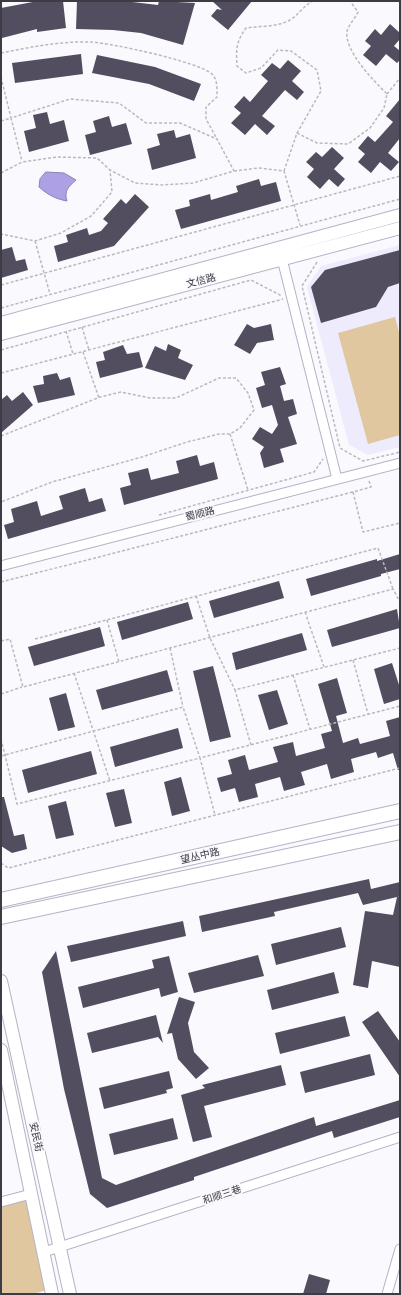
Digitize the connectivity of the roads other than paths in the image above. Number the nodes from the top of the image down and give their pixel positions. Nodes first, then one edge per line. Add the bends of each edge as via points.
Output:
1 (400, 215) edge
2 (400, 228) edge
3 (282, 259) junction
4 (1, 323) edge
5 (1, 334) edge
6 (400, 463) edge
7 (337, 479) junction
8 (1, 566) edge
9 (400, 811) edge
10 (400, 832) edge
11 (1, 900) edge
12 (1, 917) edge
13 (1, 980) edge
14 (1, 1050) edge
15 (400, 1137) edge
16 (31, 1194) junction
17 (1, 1202) edge
18 (60, 1247) junction
19 (400, 1249) edge
20 (44, 1252) junction
21 (52, 1294) edge
22 (70, 1294) edge
23 (387, 1294) edge

1 - 4 main road
2 - 3 main road, 文信路
3 - 5 main road, 文信路
3 - 7 street
6 - 7 street, 蜀顺路
7 - 8 street, 蜀顺路
9 - 11 main road, 望丛中路
10 - 12 main road, 望丛中路
13 - 18 main road, 安民街
14 - 16 main road, 安民街
15 - 18 street, 和顺三巷
16 - 17 street
16 - 20 main road, 安民街
18 - 20 street, 和顺三巷
18 - 22 main road, 安民街
19 - 23 street
20 - 21 main road, 安民街

